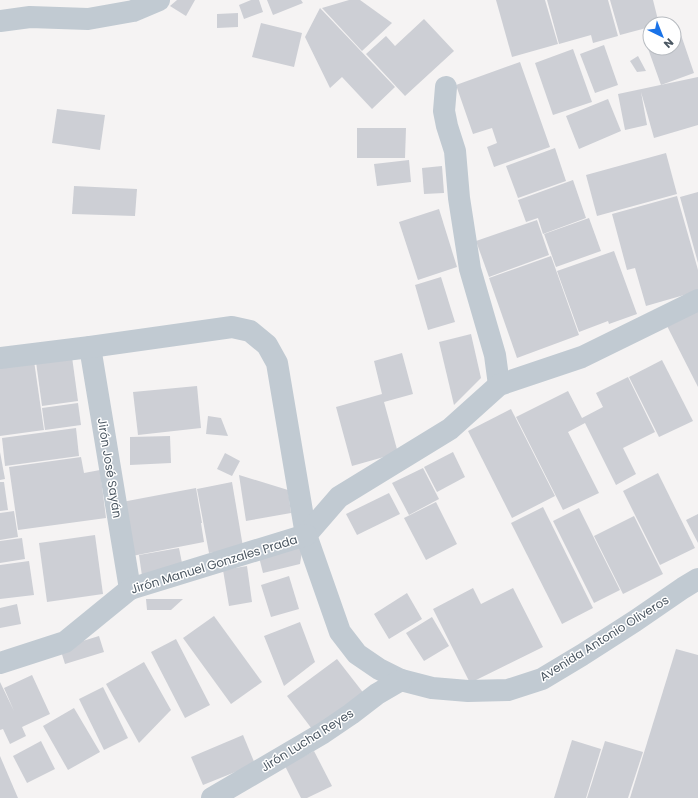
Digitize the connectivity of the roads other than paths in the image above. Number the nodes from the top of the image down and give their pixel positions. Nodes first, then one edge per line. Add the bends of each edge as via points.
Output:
1 (159, 0) edge
2 (0, 21) edge
3 (446, 87) dead end
4 (698, 300) edge
5 (90, 347) junction
6 (0, 358) edge
7 (499, 385) junction
8 (306, 535) junction
9 (698, 579) edge
10 (130, 589) junction
11 (0, 663) edge
12 (401, 680) junction
13 (212, 798) edge

1 - 2 street via 133,11 88,19 30,17
3 - 7 street via 444,111 455,151 470,269 495,354
4 - 7 street via 582,357
5 - 6 street, Avenida Antonio Oliveros
5 - 8 street, Avenida Antonio Oliveros via 232,327 250,331 267,345 277,363
5 - 10 street, Jirón José Sayán
7 - 8 street via 450,429 339,497
8 - 10 street, Jirón Manuel Gonzales Prada
8 - 12 street, Avenida Antonio Oliveros via 340,632 357,654
9 - 12 street, Avenida Antonio Oliveros via 542,679 508,690 468,691 432,688
10 - 11 street, Jirón Manuel Gonzales Prada via 65,642
12 - 13 street, Jirón Lucha Reyes via 323,733

